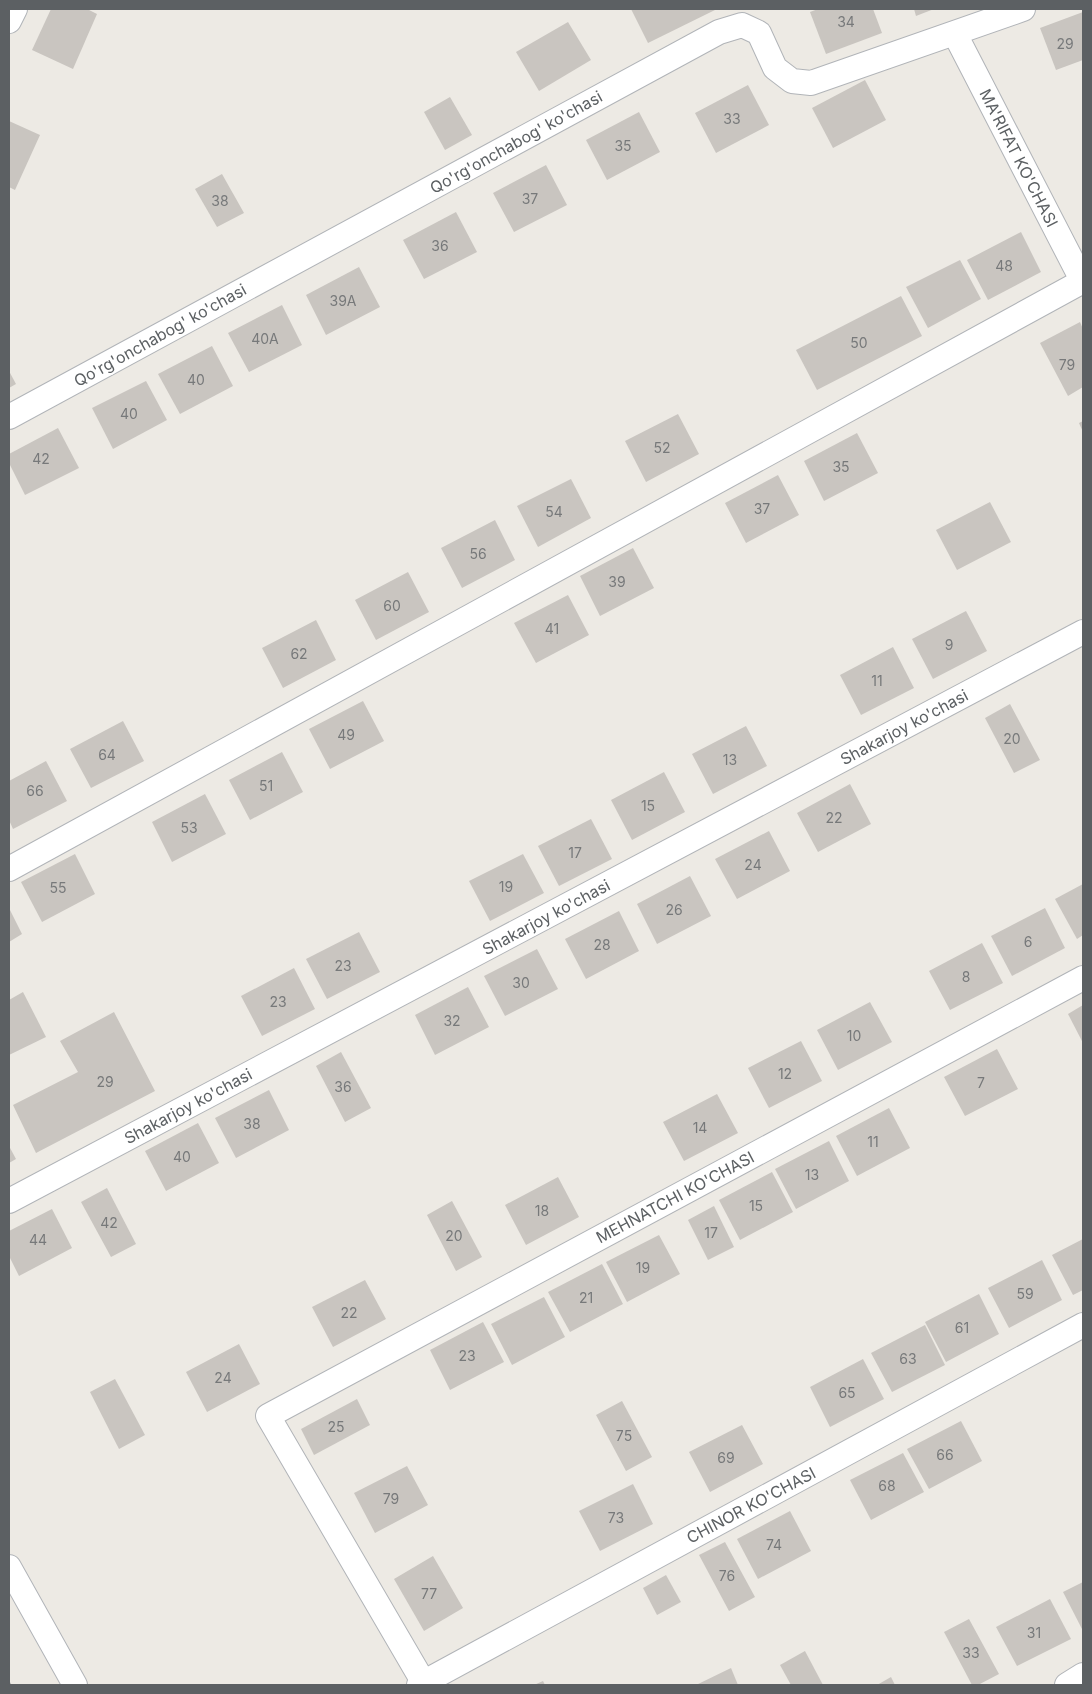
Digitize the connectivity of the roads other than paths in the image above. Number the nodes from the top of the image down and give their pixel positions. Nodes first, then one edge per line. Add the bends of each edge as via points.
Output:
1 (15, 9) edge
2 (1023, 9) edge
3 (9, 22) edge
4 (955, 34) junction
5 (1083, 281) edge
6 (9, 418) edge
7 (1083, 632) edge
8 (9, 869) edge
9 (1083, 978) edge
10 (9, 1201) edge
11 (1083, 1325) edge
12 (9, 1567) edge
13 (1083, 1675) edge
14 (423, 1684) edge
15 (75, 1685) edge
16 (1067, 1685) edge

1 - 3 street
2 - 4 street, Qo'rg'onchabog' ko'chasi
4 - 5 street, MA'RIFAT KO'CHASI
4 - 6 street, Qo'rg'onchabog' ko'chasi via 811,84 792,81 775,68 759,33 742,26 719,32
5 - 8 street
7 - 10 street, Shakarjoy ko'chasi
9 - 14 street, MEHNATCHI KO'CHASI via 268,1416
11 - 14 street, CHINOR KO'CHASI
12 - 15 street
13 - 16 street

